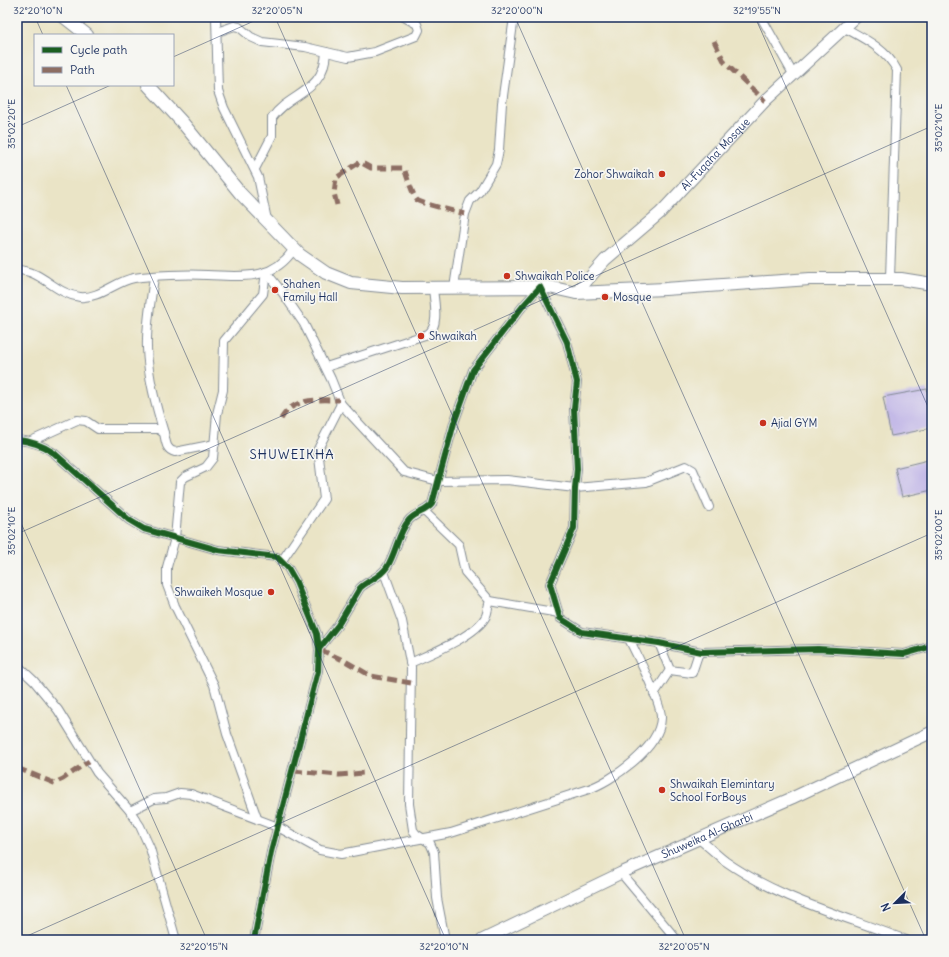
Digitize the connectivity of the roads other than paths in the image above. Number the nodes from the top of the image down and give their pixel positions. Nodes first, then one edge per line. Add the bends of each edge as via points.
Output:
1 (64, 17) edge
2 (216, 17) edge
3 (404, 17) edge
4 (514, 17) edge
5 (761, 17) edge
6 (856, 17) edge
7 (845, 28) junction
8 (217, 32) junction
9 (86, 34) edge
10 (326, 52) junction
11 (793, 74) junction
12 (149, 86) edge
13 (255, 169) junction
14 (267, 221) junction
15 (294, 249) junction
16 (17, 270) edge
17 (266, 272) junction
18 (154, 277) junction
19 (890, 278) junction
20 (932, 284) edge
21 (540, 287) junction
22 (433, 288) junction
23 (454, 288) junction
24 (576, 293) junction
25 (326, 366) junction
26 (341, 404) junction
27 (164, 433) junction
28 (17, 440) edge
29 (31, 441) junction
30 (215, 444) junction
31 (438, 481) junction
32 (575, 488) junction
33 (709, 507) dead end
34 (424, 512) junction
35 (175, 538) junction
36 (282, 562) junction
37 (384, 572) junction
38 (490, 601) junction
39 (559, 613) junction
40 (629, 639) junction
41 (659, 643) junction
42 (932, 646) edge
43 (319, 649) junction
44 (701, 652) junction
45 (410, 663) junction
46 (17, 665) edge
47 (670, 670) junction
48 (654, 694) junction
49 (932, 732) edge
50 (130, 812) junction
51 (257, 818) junction
52 (278, 827) junction
53 (426, 838) junction
54 (699, 839) junction
55 (621, 873) junction
56 (176, 940) edge
57 (254, 940) edge
58 (445, 940) edge
59 (482, 940) edge
60 (677, 940) edge
61 (906, 940) edge

1 - 9 main road
2 - 8 street
3 - 10 street via 418,25 418,32 413,38 362,56 339,56
4 - 23 street via 496,164 480,191 470,201 465,214
5 - 11 street
6 - 7 street, Al-Fuqaha' Mosque
7 - 11 street, Al-Fuqaha' Mosque
7 - 19 street via 880,49 891,58 897,70
8 - 10 street via 238,26 262,42
8 - 13 street via 217,86 220,99
10 - 13 street via 324,66 314,85 289,102 272,118 272,136
11 - 24 street, Al-Fuqaha' Mosque via 765,100 660,213 605,260
12 - 14 main road
13 - 14 street
14 - 15 main road
15 - 17 street via 279,265
15 - 22 main road via 319,269 343,280 370,286
16 - 18 street via 37,274 62,292 83,297 94,295 133,278
17 - 18 street via 249,276
17 - 25 street via 300,319
17 - 30 street via 263,294 224,341 223,390 217,414
18 - 27 street via 147,333 147,360
19 - 20 main road
19 - 24 main road via 810,279
21 - 23 main road
21 - 24 main road
21 - 31 street via 473,370 462,397
21 - 32 street via 567,342 577,382 574,409 578,469
22 - 23 main road
22 - 25 street via 435,324 428,334
25 - 26 street
26 - 31 street via 404,472
26 - 36 street via 318,449 324,499
27 - 29 street via 158,429 98,429 77,420
27 - 30 street via 170,451
28 - 29 street
29 - 35 street via 54,453 129,520 144,529
30 - 35 street via 213,458 206,467 180,482
31 - 32 street via 506,480
31 - 34 street via 432,504
32 - 33 street via 646,482 686,466 693,470
32 - 39 street via 574,528 550,584
34 - 37 street via 410,519
34 - 38 street via 459,545 465,572
35 - 36 street via 218,550 277,558
35 - 51 street via 167,567 167,585 214,685
36 - 43 street via 296,582 317,634
37 - 43 street via 360,588 338,625
37 - 45 street via 402,621
38 - 39 street
38 - 45 street via 486,616 475,628 433,653
39 - 40 street via 560,618 582,632
40 - 41 street
40 - 48 street
41 - 44 street
41 - 47 street
42 - 44 street via 904,654 818,649
43 - 52 street via 318,671
44 - 47 street via 692,672
45 - 53 street via 409,804 413,830
46 - 50 street via 58,710 97,773
47 - 48 street
48 - 53 street via 661,718 655,736 626,768 613,778 586,790 451,833
49 - 54 street, Shuweika Al-Gharbi
50 - 51 street via 154,799 185,793
50 - 56 street via 150,848
51 - 52 street
52 - 53 street via 316,848 334,854
52 - 57 street
53 - 58 street via 434,852 437,898
54 - 55 street, Shuweika Al-Gharbi
54 - 61 street via 724,860 768,886
55 - 59 street, Shuweika Al-Gharbi
55 - 60 street

